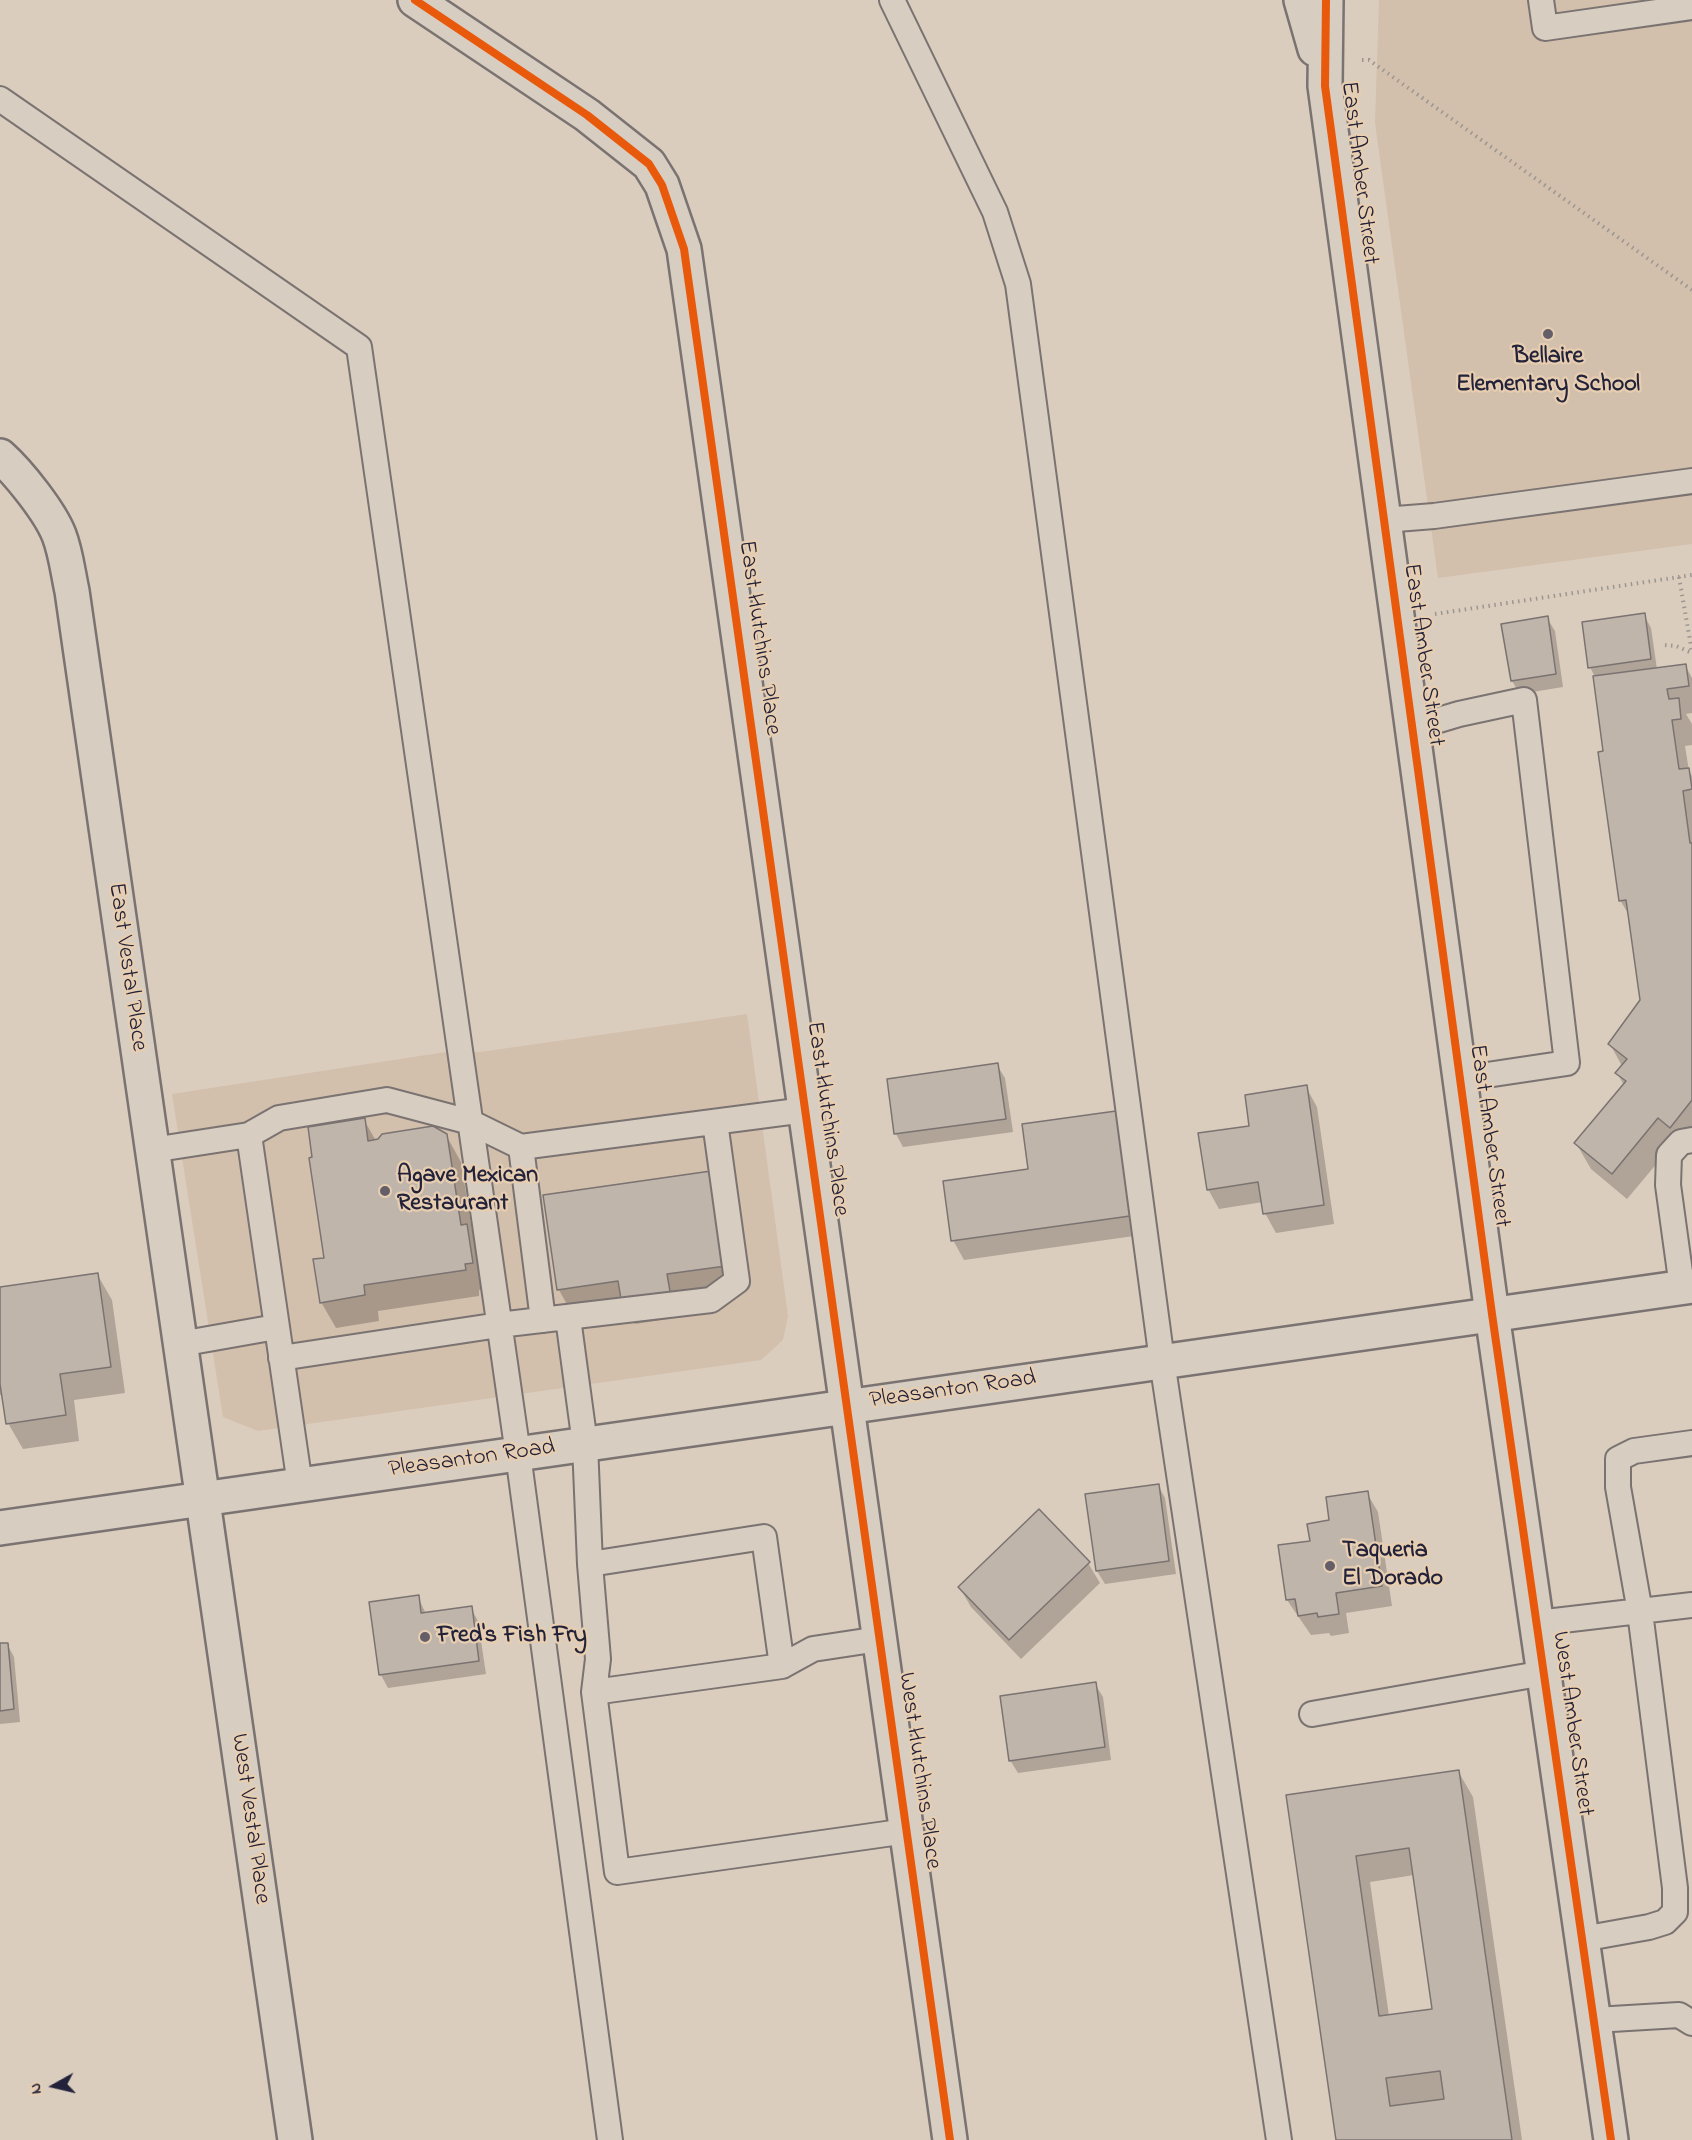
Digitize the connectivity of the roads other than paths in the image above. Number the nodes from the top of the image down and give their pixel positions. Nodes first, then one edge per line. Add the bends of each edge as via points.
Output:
1 (415, 0) edge
2 (892, 0) edge
3 (1301, 0) edge
4 (1326, 0) edge
5 (1541, 0) edge
6 (1692, 7) edge
7 (1325, 72) junction
8 (0, 99) edge
9 (0, 456) edge
10 (1692, 481) edge
11 (1384, 520) junction
12 (1412, 728) junction
13 (1460, 1079) junction
14 (805, 1110) junction
15 (470, 1122) junction
16 (715, 1122) junction
17 (249, 1135) junction
18 (1692, 1140) edge
19 (521, 1147) junction
20 (152, 1150) junction
21 (1687, 1286) edge
22 (1492, 1314) junction
23 (568, 1318) junction
24 (543, 1320) junction
25 (499, 1325) junction
26 (276, 1327) junction
27 (180, 1344) junction
28 (281, 1358) junction
29 (1162, 1361) junction
30 (847, 1407) junction
31 (1692, 1443) edge
32 (585, 1444) junction
33 (518, 1454) junction
34 (300, 1485) junction
35 (202, 1498) junction
36 (0, 1528) edge
37 (590, 1564) junction
38 (1692, 1605) edge
39 (1640, 1612) junction
40 (1537, 1623) junction
41 (879, 1639) junction
42 (782, 1666) junction
43 (1544, 1672) junction
44 (594, 1692) junction
45 (1312, 1714) dead end
46 (907, 1831) junction
47 (1582, 1939) junction
48 (1594, 2020) junction
49 (1692, 2023) edge
50 (295, 2140) edge
51 (610, 2140) edge
52 (950, 2140) edge
53 (1279, 2140) edge
54 (1611, 2140) edge

1 - 14 street, East Hutchins Place via 587,115 649,164 662,185 684,249
2 - 29 lane via 995,212 1018,284
3 - 7 street, East Amber Street
4 - 7 street, East Amber Street
5 - 6 lane via 1545,28
7 - 11 street, East Amber Street
8 - 15 lane via 359,347
9 - 20 street, East Vestal Place via 36,496 59,535 72,591
10 - 11 lane
11 - 12 street, East Amber Street
12 - 13 street, East Amber Street
12 - 13 lane via 1524,700 1567,1063
13 - 22 street, East Amber Street
14 - 16 lane
14 - 30 street, East Hutchins Place
15 - 17 lane via 387,1100 279,1118
15 - 19 lane
15 - 25 lane
16 - 19 lane
16 - 23 lane via 737,1281 711,1300
17 - 20 lane
17 - 26 lane
18 - 21 lane via 1681,1142 1669,1155 1668,1185
19 - 24 lane
20 - 27 street, East Vestal Place
21 - 22 street, Pleasanton Road
22 - 29 street, Pleasanton Road
22 - 40 street, West Amber Street
23 - 24 lane
23 - 32 lane
24 - 25 lane
25 - 28 lane
25 - 33 lane
26 - 27 lane
26 - 28 lane
27 - 35 street, East Vestal Place
28 - 34 lane
29 - 30 street, Pleasanton Road
29 - 53 lane
30 - 32 street, Pleasanton Road
30 - 41 street, West Hutchins Place
31 - 39 lane via 1634,1451 1618,1459 1618,1487
32 - 33 street, Pleasanton Road
32 - 37 lane
33 - 34 street, Pleasanton Road
33 - 51 lane
34 - 35 street, Pleasanton Road
35 - 36 street, Pleasanton Road
35 - 50 street, West Vestal Place
37 - 42 lane via 764,1537
37 - 44 lane via 598,1659
38 - 39 lane
39 - 40 lane
39 - 47 lane via 1674,1876 1675,1912 1665,1922 1649,1927
40 - 43 street, West Amber Street
41 - 42 lane via 813,1648
41 - 46 street, West Hutchins Place
42 - 44 lane
43 - 45 lane
43 - 47 street, West Amber Street
44 - 46 lane via 617,1872
46 - 52 street, West Hutchins Place
47 - 48 street, West Amber Street
48 - 49 lane via 1679,2015
48 - 54 street, West Amber Street

